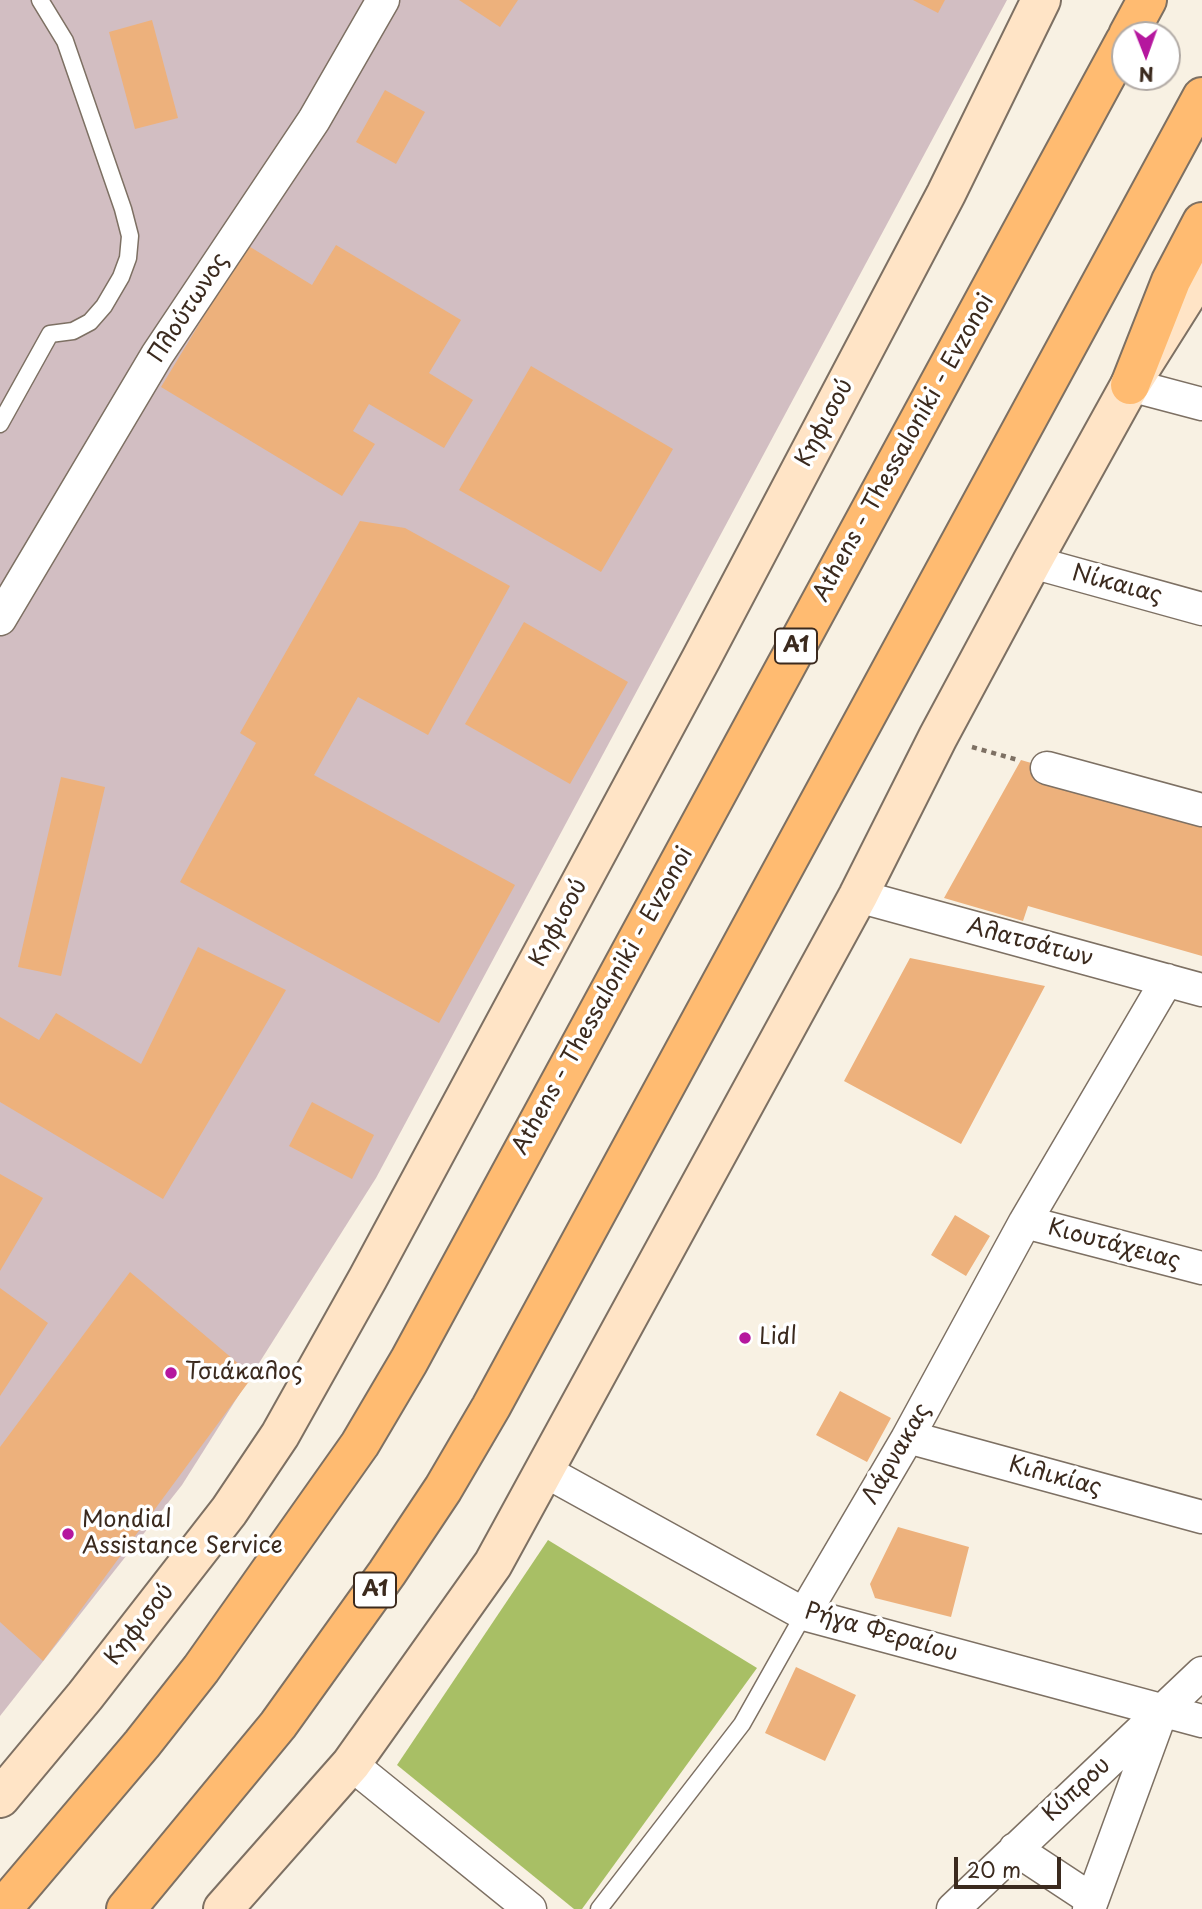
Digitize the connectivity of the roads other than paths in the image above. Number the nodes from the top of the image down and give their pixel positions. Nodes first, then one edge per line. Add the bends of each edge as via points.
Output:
1 (40, 0) edge
2 (1041, 0) edge
3 (1147, 0) edge
4 (378, 2) edge
5 (1136, 21) edge
6 (1111, 67) edge
7 (1202, 97) edge
8 (1202, 222) edge
9 (1202, 271) edge
10 (1130, 385) junction
11 (1202, 404) edge
12 (0, 424) edge
13 (1032, 562) junction
14 (1202, 609) edge
15 (0, 620) edge
16 (1047, 768) road end
17 (1202, 810) edge
18 (858, 895) junction
19 (1167, 980) junction
20 (1202, 990) edge
21 (1025, 1222) junction
22 (1202, 1268) edge
23 (908, 1437) junction
24 (545, 1471) junction
25 (1202, 1517) edge
26 (804, 1614) junction
27 (1202, 1673) edge
28 (1162, 1710) junction
29 (1202, 1721) edge
30 (351, 1764) junction
31 (0, 1798) edge
32 (1015, 1849) junction
33 (1090, 1904) edge
34 (2, 1909) edge
35 (126, 1909) edge
36 (223, 1909) edge
37 (530, 1909) edge
38 (599, 1909) edge
39 (953, 1909) edge

1 - 12 lane via 65,41 130,236 124,267 104,306 73,331 50,334
2 - 31 main road, Κηφισού via 946,194 701,659 280,1435 229,1511
3 - 5 highway
4 - 15 street, Πλούτωνος via 314,120 157,355
6 - 34 highway, Athens - Thessaloniki - Evzonoi / Α1 via 360,1444 184,1690
7 - 35 highway, Α1 via 443,1489 278,1725
8 - 10 highway via 1171,281
9 - 10 main road
10 - 11 street
10 - 13 main road
13 - 14 street, Νίκαιας
13 - 18 main road
16 - 17 street
18 - 19 street, Αλατσάτων
18 - 24 main road
19 - 20 street, Αλατσάτων
19 - 21 street, Λάρνακας
21 - 22 street, Κιουτάχειας
21 - 23 street, Λάρνακας
23 - 25 street, Κιλικίας
23 - 26 street, Λάρνακας
24 - 26 street, Ρήγα Φεραίου
24 - 30 main road via 493,1564
26 - 28 street, Ρήγα Φεραίου
26 - 38 lane, Λάρνακας via 742,1724
27 - 28 street, Κύπρου
28 - 29 street, Ρήγα Φεραίου
28 - 32 street, Κύπρου
28 - 33 street
30 - 36 main road
30 - 37 street
32 - 33 street
32 - 39 street, Κύπρου

